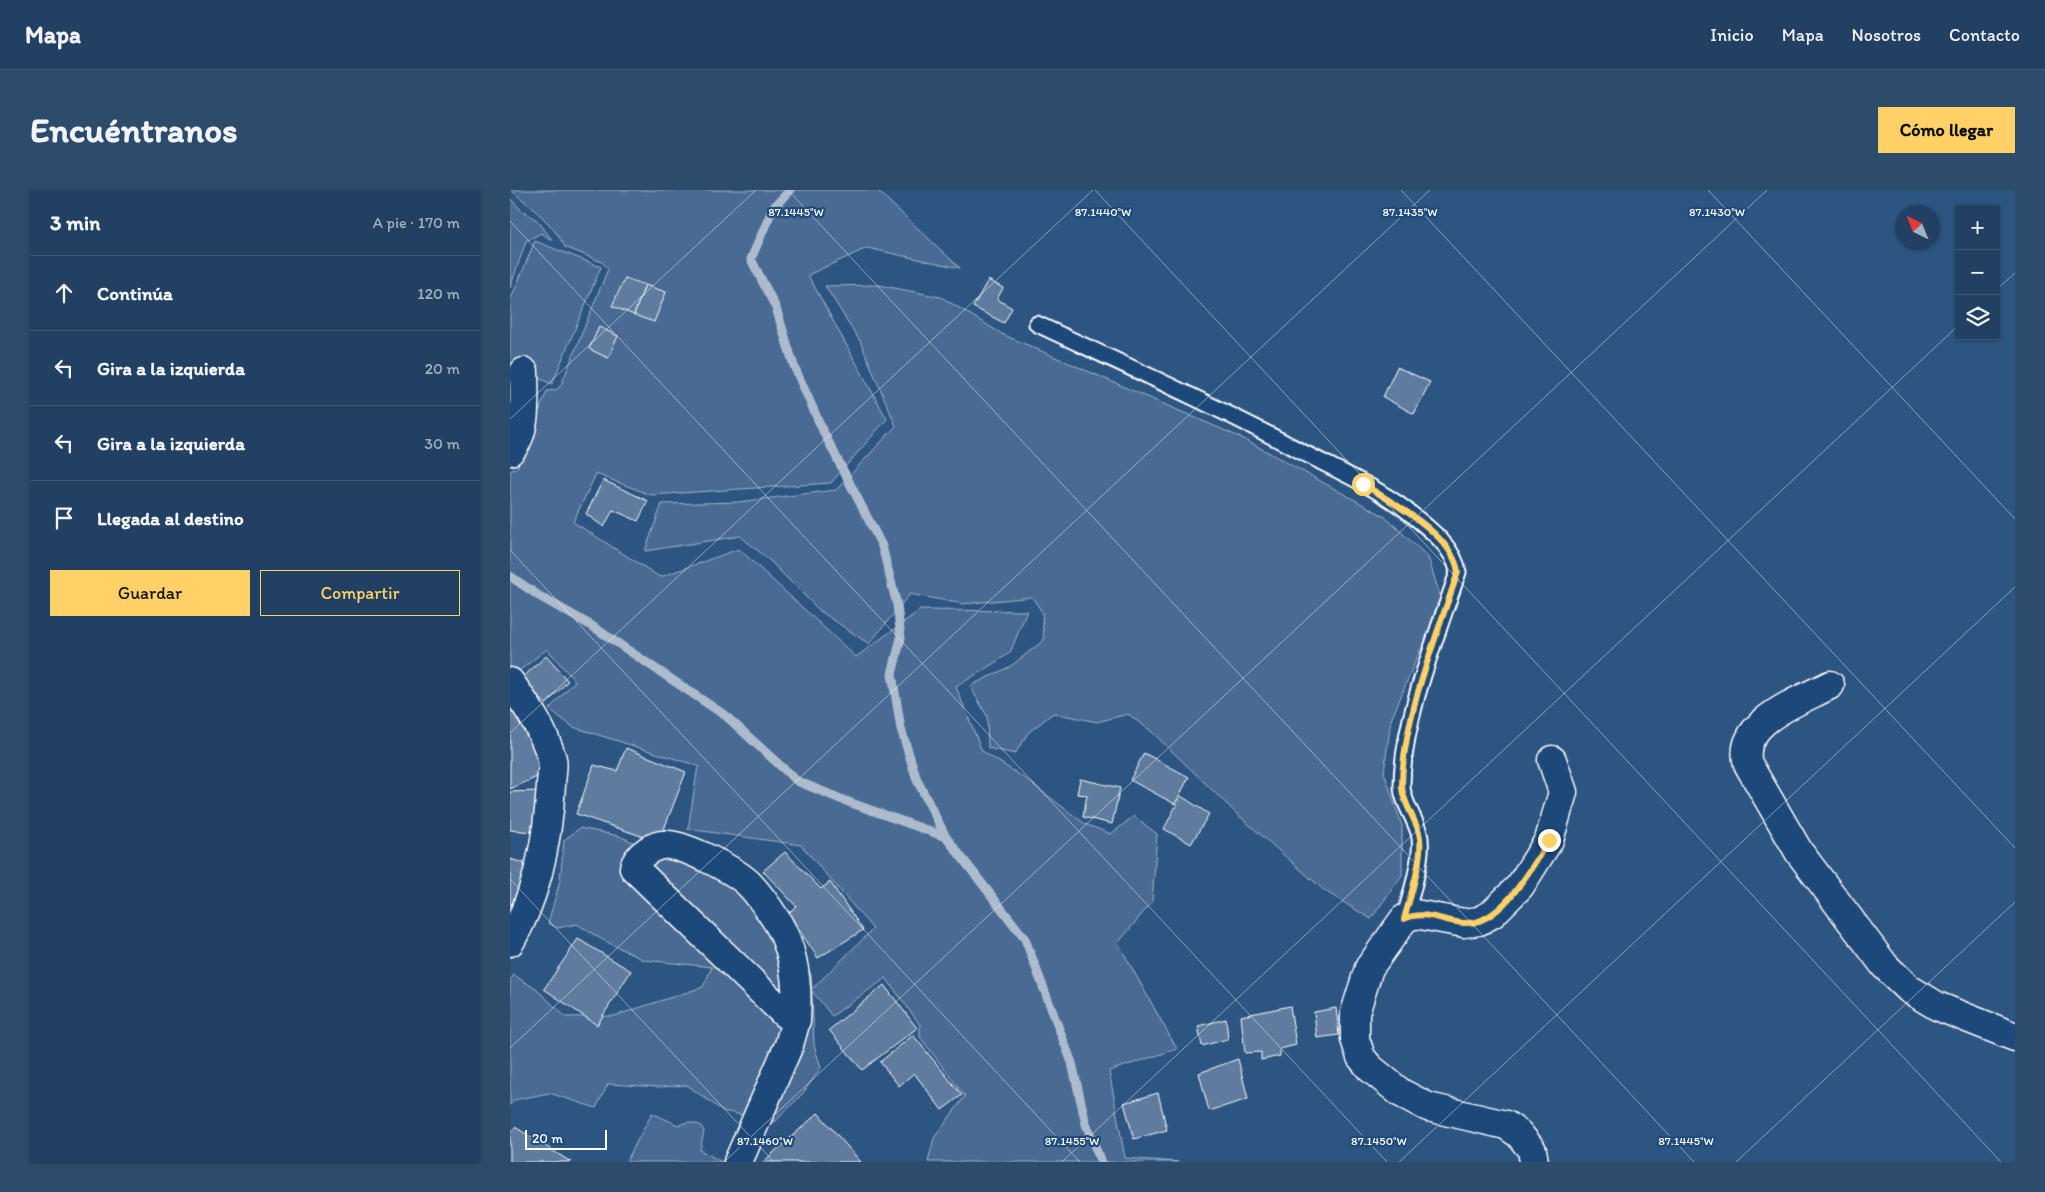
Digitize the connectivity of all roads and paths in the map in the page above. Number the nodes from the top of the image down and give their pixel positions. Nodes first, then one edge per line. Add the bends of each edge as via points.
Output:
1 (1037, 324) dead end
2 (524, 372) dead end
3 (510, 451) edge
4 (510, 682) edge
5 (1830, 685) dead end
6 (1552, 760) dead end
7 (1404, 919) junction
8 (510, 942) edge
9 (796, 1020) junction
10 (2015, 1037) edge
11 (738, 1162) edge
12 (1534, 1162) edge

1 - 7 lane via 1240,419 1363,484 1405,510 1456,559 1458,572 1414,708 1405,759 1402,788 1420,835 1416,876
2 - 3 street via 521,430
4 - 8 street via 536,718 552,760 550,809 539,869 520,926
5 - 10 street via 1761,722 1744,752 1748,764 1799,852 1891,972 1909,989 1937,1006
6 - 7 street via 1563,792 1549,840 1520,886 1492,914 1480,921 1464,924 1415,914
7 - 12 street via 1369,968 1355,1012 1355,1039 1361,1058 1401,1093 1428,1107 1506,1125 1519,1134 1532,1150
9 - 9 street via 794,965 778,924 748,883 704,856 668,845 649,849 635,862 634,868 785,1014
9 - 11 street via 789,1045

